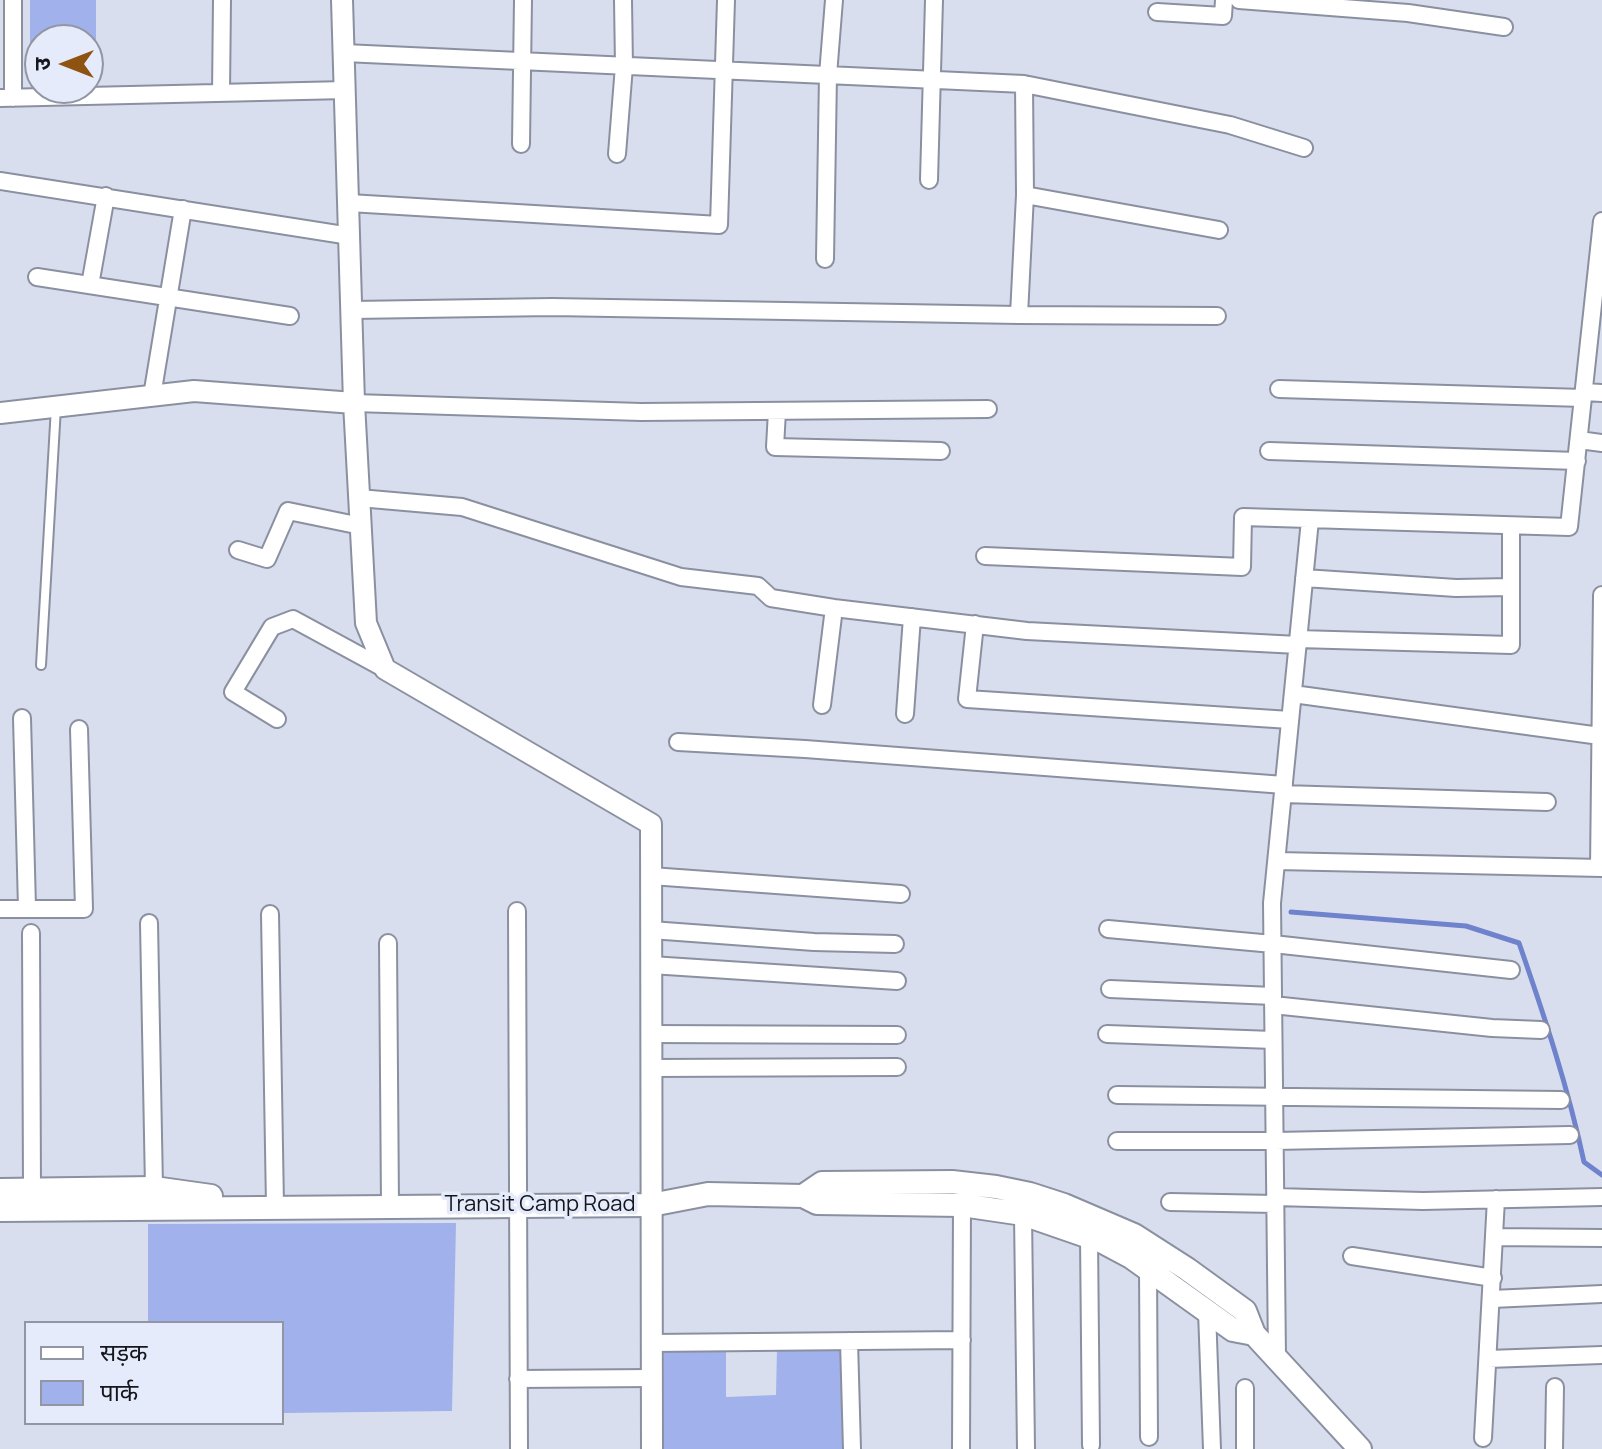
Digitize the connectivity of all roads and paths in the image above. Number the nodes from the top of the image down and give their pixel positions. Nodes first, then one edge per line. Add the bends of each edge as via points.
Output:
1 (13, 0) edge
2 (222, 0) edge
3 (342, 0) edge
4 (523, 0) edge
5 (623, 0) edge
6 (726, 0) edge
7 (834, 0) edge
8 (934, 0) edge
9 (1224, 0) edge
10 (1239, 0) edge
11 (1157, 12) dead end
12 (1504, 27) dead end
13 (344, 53) junction
14 (523, 61) junction
15 (624, 66) junction
16 (725, 70) junction
17 (828, 75) junction
18 (932, 80) junction
19 (1024, 84) junction
20 (346, 90) junction
21 (221, 93) junction
22 (7, 98) edge
23 (521, 144) dead end
24 (1304, 148) dead end
25 (617, 154) dead end
26 (929, 180) dead end
27 (0, 181) edge
28 (1025, 195) junction
29 (106, 196) junction
30 (349, 203) junction
31 (183, 209) junction
32 (1602, 221) edge
33 (1219, 230) dead end
34 (350, 236) junction
35 (825, 259) dead end
36 (37, 277) dead end
37 (90, 285) junction
38 (169, 297) junction
39 (352, 310) junction
40 (1019, 315) junction
41 (290, 316) dead end
42 (1217, 316) dead end
43 (1279, 389) dead end
44 (1602, 393) edge
45 (1584, 395) junction
46 (152, 396) junction
47 (354, 403) junction
48 (56, 407) junction
49 (988, 409) dead end
50 (777, 411) junction
51 (0, 413) edge
52 (1579, 440) junction
53 (1602, 443) edge
54 (941, 451) dead end
55 (1269, 451) dead end
56 (1577, 461) junction
57 (359, 498) junction
58 (1310, 520) junction
59 (361, 526) junction
60 (1511, 526) junction
61 (238, 550) dead end
62 (985, 556) dead end
63 (1304, 578) junction
64 (1511, 587) junction
65 (1602, 595) edge
66 (834, 608) junction
67 (912, 617) junction
68 (975, 624) junction
69 (1298, 642) junction
70 (41, 665) dead end
71 (385, 669) junction
72 (1293, 694) junction
73 (822, 705) dead end
74 (905, 714) dead end
75 (22, 718) dead end
76 (277, 719) dead end
77 (1290, 720) junction
78 (79, 729) dead end
79 (1600, 736) junction
80 (678, 742) dead end
81 (1284, 789) junction
82 (1547, 802) dead end
83 (1277, 861) junction
84 (1600, 868) edge
85 (651, 876) junction
86 (901, 894) dead end
87 (27, 908) junction
88 (0, 909) edge
89 (517, 911) dead end
90 (270, 914) dead end
91 (149, 923) dead end
92 (1108, 929) dead end
93 (651, 930) junction
94 (31, 933) dead end
95 (388, 943) dead end
96 (895, 944) dead end
97 (1273, 944) junction
98 (651, 965) junction
99 (1511, 970) dead end
100 (897, 981) dead end
101 (1110, 989) dead end
102 (1273, 1000) junction
103 (1541, 1030) dead end
104 (651, 1034) junction
105 (1107, 1034) dead end
106 (897, 1035) dead end
107 (1273, 1040) junction
108 (897, 1067) dead end
109 (651, 1068) junction
110 (1117, 1095) dead end
111 (1274, 1097) junction
112 (1561, 1100) dead end
113 (1570, 1135) dead end
114 (1117, 1141) dead end
115 (1275, 1141) junction
116 (0, 1190) edge
117 (1602, 1197) edge
118 (155, 1198) junction
119 (32, 1199) junction
120 (972, 1199) junction
121 (1496, 1199) junction
122 (1275, 1201) junction
123 (1170, 1202) dead end
124 (518, 1205) junction
125 (651, 1205) junction
126 (275, 1206) junction
127 (390, 1206) junction
128 (0, 1210) edge
129 (1023, 1214) junction
130 (1089, 1237) junction
131 (1495, 1237) junction
132 (1602, 1238) edge
133 (1352, 1256) dead end
134 (1148, 1269) junction
135 (1493, 1278) junction
136 (1602, 1294) edge
137 (1492, 1299) junction
138 (1207, 1311) junction
139 (1254, 1334) junction
140 (962, 1340) junction
141 (849, 1341) junction
142 (652, 1343) junction
143 (1602, 1355) edge
144 (1277, 1357) junction
145 (1488, 1359) junction
146 (652, 1378) junction
147 (518, 1379) junction
148 (1555, 1387) dead end
149 (1245, 1388) dead end
150 (1149, 1437) dead end
151 (1483, 1438) dead end
152 (1091, 1445) dead end
153 (519, 1449) edge
154 (652, 1449) edge
155 (852, 1449) edge
156 (961, 1449) edge
157 (1026, 1449) edge
158 (1212, 1449) edge
159 (1245, 1449) edge
160 (1360, 1449) edge
161 (1554, 1449) edge

1 - 22 street
2 - 21 street
3 - 13 street
4 - 14 street
5 - 15 street
6 - 16 street
7 - 17 street
8 - 18 street
9 - 11 street via 1223,16
10 - 12 street via 1408,13
13 - 14 street
13 - 20 street
14 - 15 street
14 - 23 street
15 - 16 street
15 - 25 street
16 - 17 street
16 - 30 street via 719,225
17 - 18 street
17 - 35 street
18 - 19 street
18 - 26 street
19 - 24 street via 1230,125
19 - 28 street
20 - 21 street
20 - 30 street
21 - 22 street
27 - 29 street
28 - 33 street
28 - 40 street
29 - 31 street
29 - 37 street
30 - 34 street
31 - 34 street
31 - 38 street
32 - 45 street
34 - 39 street
36 - 37 street
37 - 38 street
38 - 41 street
38 - 46 street
39 - 40 street via 552,307
39 - 47 street
40 - 42 street
43 - 45 street
44 - 45 street
45 - 52 street
46 - 47 street via 194,391
46 - 48 street
47 - 50 street
47 - 57 street
48 - 51 street
48 - 70 lane
49 - 50 street
50 - 54 street via 775,447
52 - 53 street
52 - 56 street
55 - 56 street
56 - 60 street via 1569,527
57 - 59 street
57 - 66 street via 462,507 681,577 758,586 771,598
58 - 60 street
58 - 62 street via 1243,517 1242,567
58 - 63 street
59 - 61 street via 288,511 267,559
59 - 71 street via 366,623
60 - 64 street
63 - 64 street
63 - 69 street
64 - 69 street via 1511,645
65 - 79 street
66 - 67 street
66 - 73 street
67 - 68 street
67 - 74 street
68 - 69 street via 1027,631
68 - 77 street via 967,699
69 - 72 street
71 - 76 street via 293,619 272,627 233,692
71 - 85 street via 651,824
72 - 77 street
72 - 79 street
75 - 87 street
77 - 81 street
78 - 87 street via 84,909
79 - 84 street
80 - 81 street
81 - 82 street
81 - 83 street
83 - 84 street
83 - 97 street
85 - 86 street
85 - 93 street
87 - 88 street
89 - 124 street
90 - 126 street
91 - 118 street
92 - 97 street
93 - 96 street
93 - 98 street
94 - 119 street
95 - 127 street
97 - 99 street
97 - 102 street
98 - 100 street
98 - 104 street
101 - 102 street
102 - 103 street
102 - 107 street
104 - 106 street
104 - 109 street
105 - 107 street
107 - 111 street
108 - 109 street
109 - 125 street
110 - 111 street
111 - 112 street
111 - 115 street
113 - 115 street
114 - 115 street
115 - 122 street
116 - 119 main road, Transit Camp Road
117 - 121 street
118 - 119 main road, Transit Camp Road
118 - 126 main road, Transit Camp Road
119 - 128 main road, Transit Camp Road
120 - 125 main road, Transit Camp Road via 817,1203 803,1196 708,1194
120 - 129 main road, Transit Camp Road
120 - 139 main road, Transit Camp Road via 996,1187 1030,1194 1134,1235 1245,1311
120 - 140 street
121 - 122 street
121 - 131 street
122 - 123 street
122 - 144 street
124 - 125 main road, Transit Camp Road
124 - 127 main road, Transit Camp Road
124 - 147 street
125 - 142 street
126 - 127 main road, Transit Camp Road
129 - 130 main road, Transit Camp Road
129 - 157 street
130 - 134 main road, Transit Camp Road
130 - 152 street
131 - 132 street
131 - 135 street
133 - 135 street
134 - 138 main road, Transit Camp Road
134 - 150 street
135 - 137 street
136 - 137 street
137 - 145 street
138 - 139 main road, Transit Camp Road via 1233,1330
138 - 158 street
139 - 144 main road, Transit Camp Road
140 - 141 street
140 - 156 street
141 - 142 street
141 - 155 street
142 - 146 street
143 - 145 street
144 - 160 main road, Transit Camp Road
145 - 151 street
146 - 147 street
146 - 154 street
147 - 153 street
148 - 161 street
149 - 159 street

